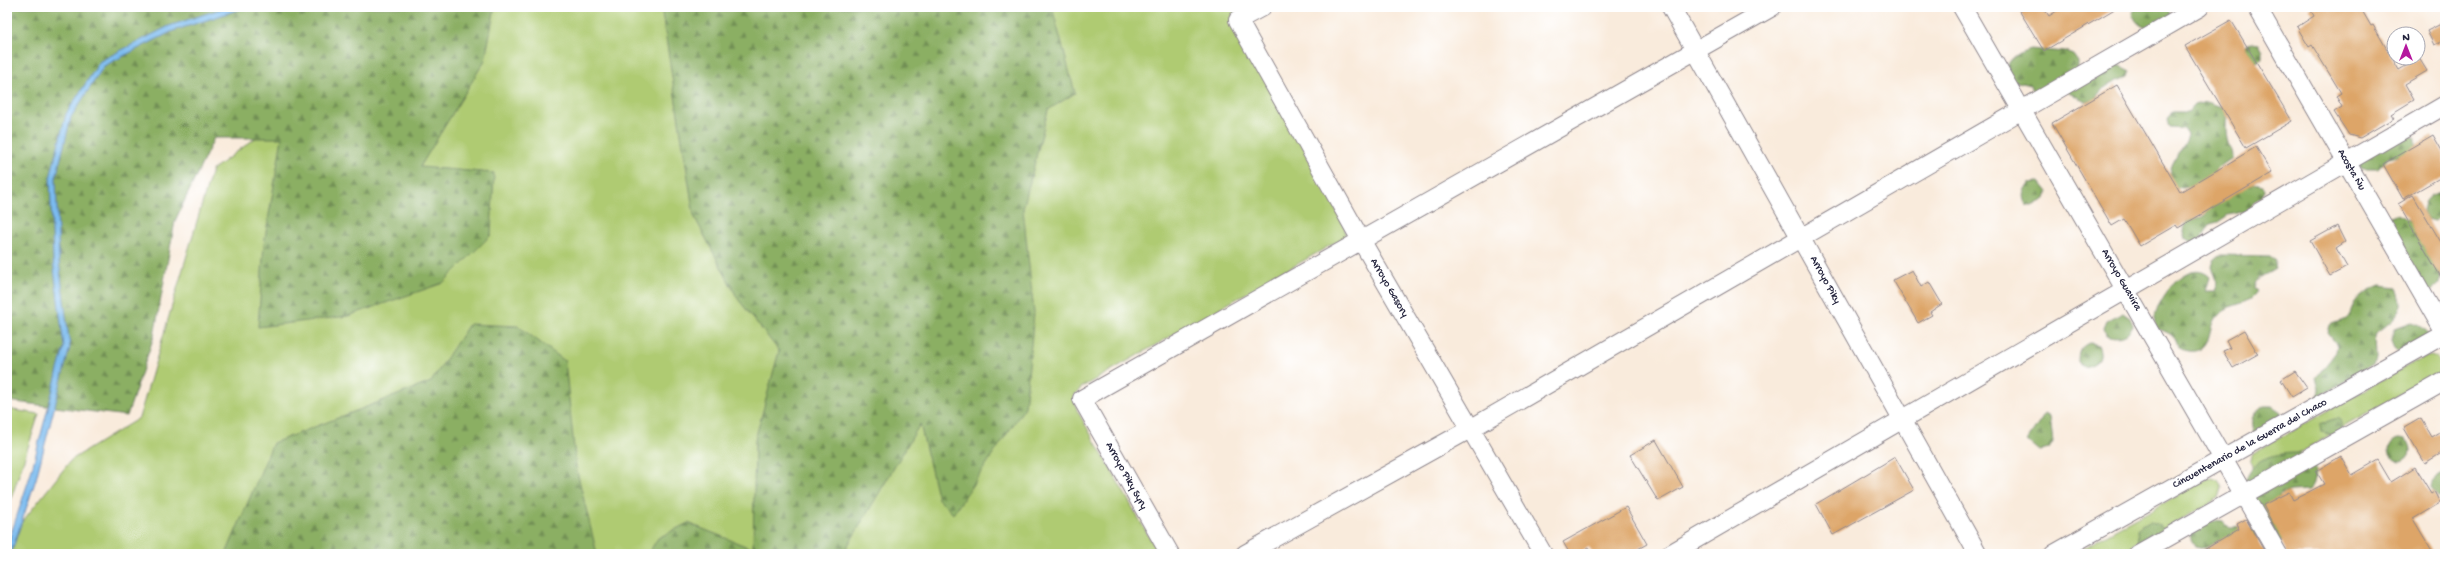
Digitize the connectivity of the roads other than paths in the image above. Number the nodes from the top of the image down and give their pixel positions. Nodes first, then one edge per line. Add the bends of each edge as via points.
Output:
1 (1262, 7) edge
2 (1671, 7) edge
3 (1772, 7) edge
4 (1962, 7) edge
5 (2200, 7) edge
6 (2257, 7) edge
7 (1696, 50) junction
8 (2445, 105) edge
9 (2022, 110) junction
10 (2347, 162) junction
11 (1801, 238) junction
12 (1361, 240) junction
13 (2126, 290) junction
14 (2445, 333) edge
15 (2445, 381) edge
16 (1902, 419) junction
17 (1470, 429) junction
18 (2224, 458) junction
19 (2244, 494) junction
20 (1170, 554) edge
21 (1245, 554) edge
22 (1543, 554) edge
23 (1670, 554) edge
24 (1978, 554) edge
25 (2054, 554) edge
26 (2138, 554) edge
27 (2278, 554) edge

1 - 12 street, Arroyo Gasory via 1238,20
2 - 7 street, Arroyo Piky
3 - 7 street
4 - 9 street, Arroyo Guavira
5 - 9 street
6 - 10 street, Acosta Ñu
7 - 11 street, Arroyo Piky
7 - 12 street
8 - 10 street
9 - 11 street
9 - 13 street, Arroyo Guavira
10 - 13 street
10 - 14 street, Acosta Ñu
11 - 16 street, Arroyo Piky
11 - 17 street
12 - 17 street, Arroyo Gasory
12 - 20 street, Arroyo Piky Syry via 1082,399
13 - 16 street
13 - 18 street, Arroyo Guavira
14 - 18 street, Cincuentenario de la Guerra del Chaco
15 - 19 street
16 - 23 street
16 - 24 street, Arroyo Piky
17 - 21 street
17 - 22 street, Arroyo Gasory
18 - 19 street, Arroyo Guavira
18 - 25 street, Cincuentenario de la Guerra del Chaco
19 - 26 street
19 - 27 street, Arroyo Guavira

